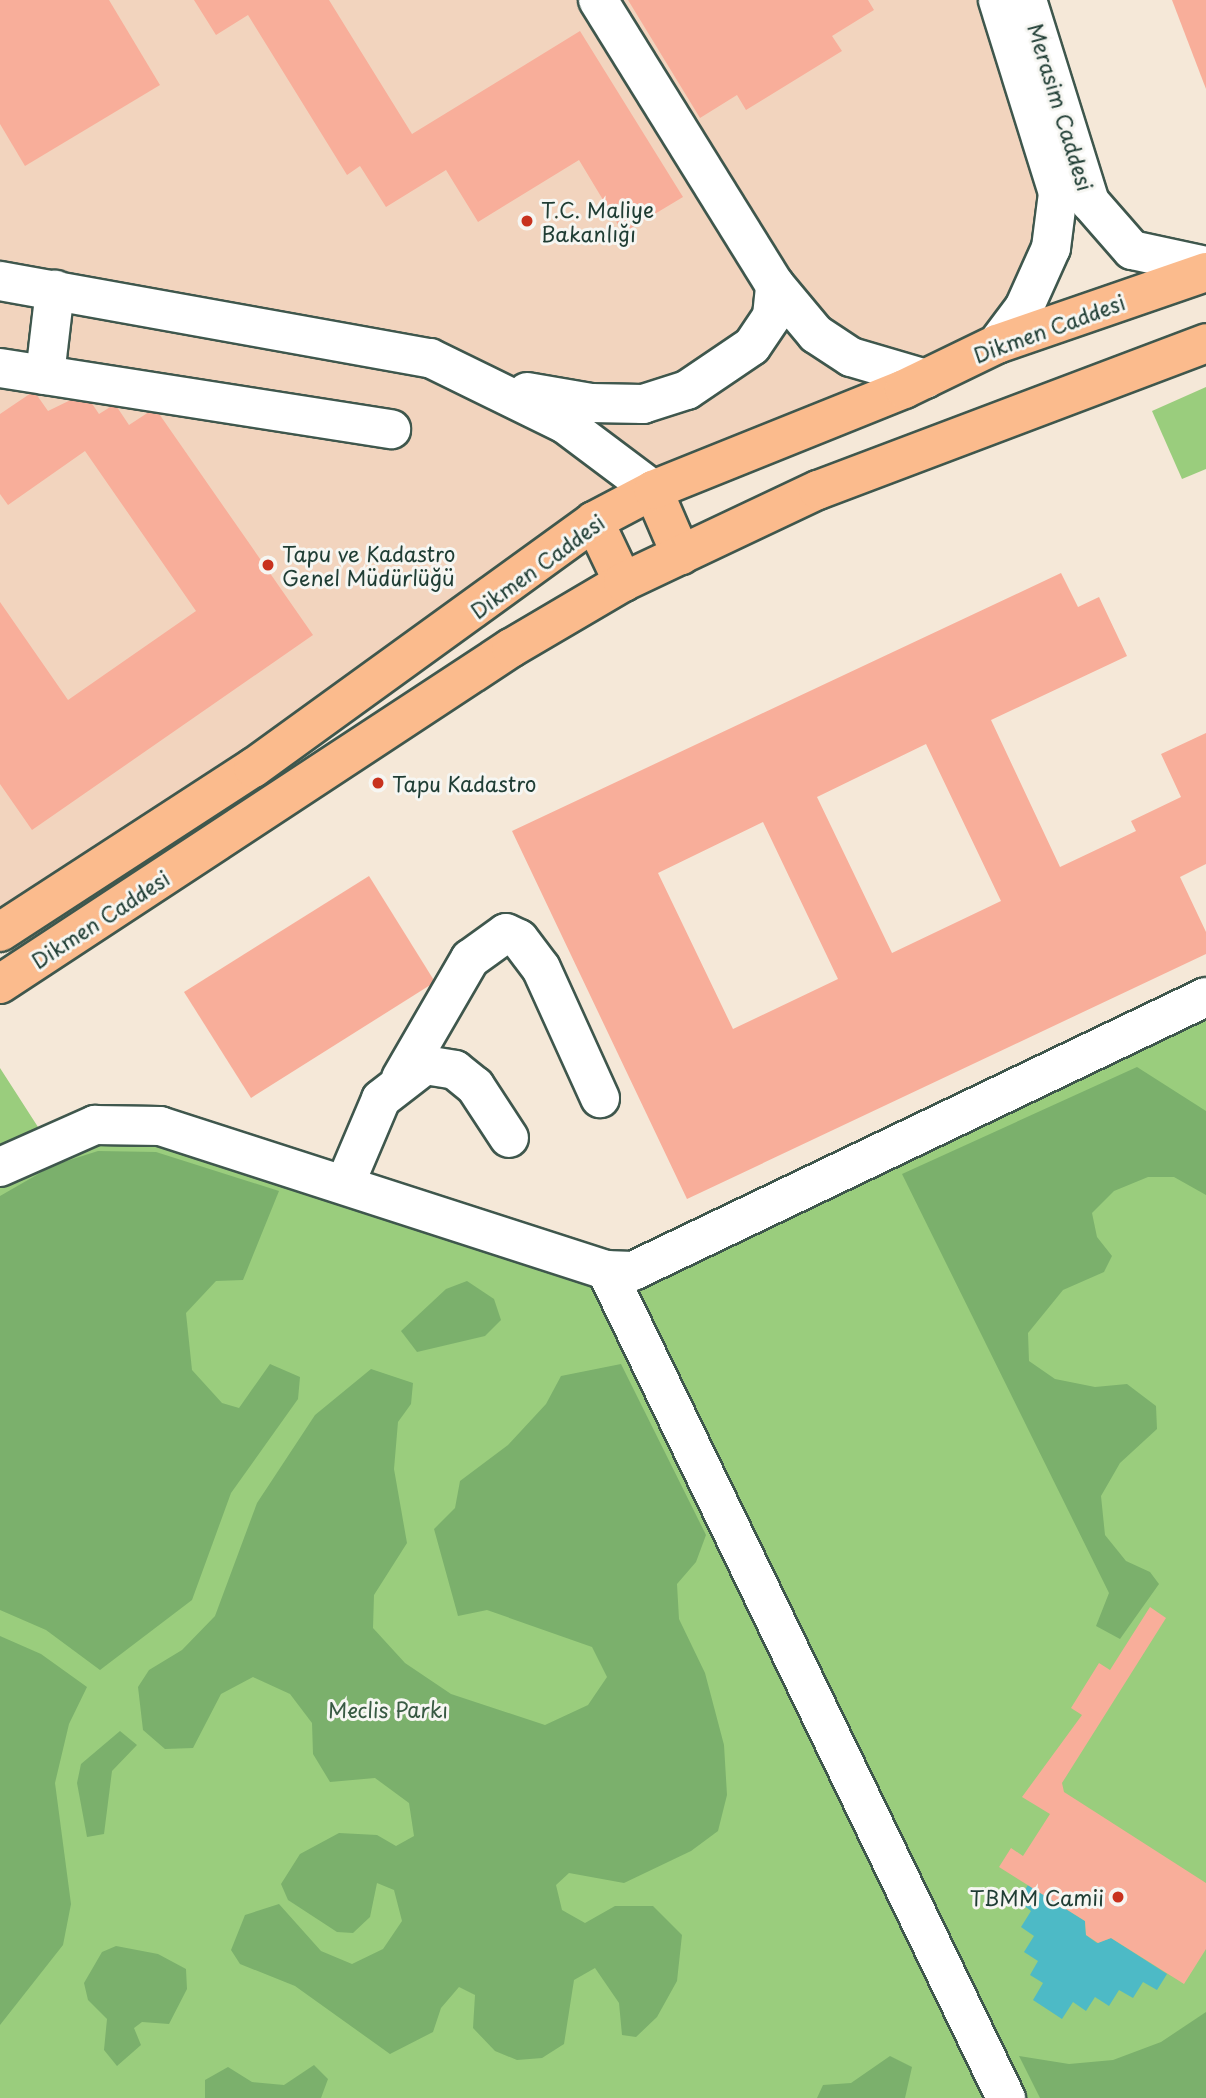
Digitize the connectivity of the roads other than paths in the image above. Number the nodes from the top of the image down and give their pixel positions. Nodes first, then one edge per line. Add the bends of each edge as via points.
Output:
1 (598, 0) edge
2 (998, 0) edge
3 (1027, 0) edge
4 (1206, 266) edge
5 (1206, 272) edge
6 (0, 281) edge
7 (775, 285) junction
8 (55, 290) junction
9 (1206, 343) edge
10 (997, 344) junction
11 (0, 368) edge
12 (45, 375) junction
13 (926, 379) junction
14 (498, 386) junction
15 (391, 429) dead end
16 (653, 490) junction
17 (594, 522) junction
18 (681, 555) junction
19 (623, 582) junction
20 (0, 932) edge
21 (0, 984) edge
22 (1206, 997) edge
23 (401, 1078) junction
24 (600, 1098) dead end
25 (509, 1138) dead end
26 (0, 1167) edge
27 (345, 1184) junction
28 (606, 1270) junction
29 (1006, 2098) edge

1 - 7 street
2 - 10 street, Merasim Caddesi via 1058,193 1051,248 1024,308
3 - 4 street, Merasim Caddesi via 1090,202 1132,250
5 - 10 main road, Dikmen Caddesi
6 - 8 street
7 - 13 street via 816,334 851,357
7 - 14 street via 772,316 752,346 687,390 643,404 591,403
8 - 12 street
8 - 14 street via 430,358
9 - 18 main road, Dikmen Caddesi via 818,490
10 - 13 main road, Dikmen Caddesi
11 - 12 street
12 - 15 street
13 - 16 main road, Dikmen Caddesi
14 - 16 street via 565,424
16 - 17 main road, Dikmen Caddesi
16 - 18 main road
17 - 19 main road
17 - 20 main road, Dikmen Caddesi via 253,768
18 - 19 main road, Dikmen Caddesi
19 - 21 main road, Dikmen Caddesi via 511,648
22 - 28 street via 659,1263 633,1271
23 - 24 street via 470,959 506,933 519,939 541,968
23 - 25 street via 425,1065 455,1070 480,1092
23 - 27 street via 367,1123
26 - 27 street via 95,1125 160,1126
27 - 28 street
28 - 29 street

